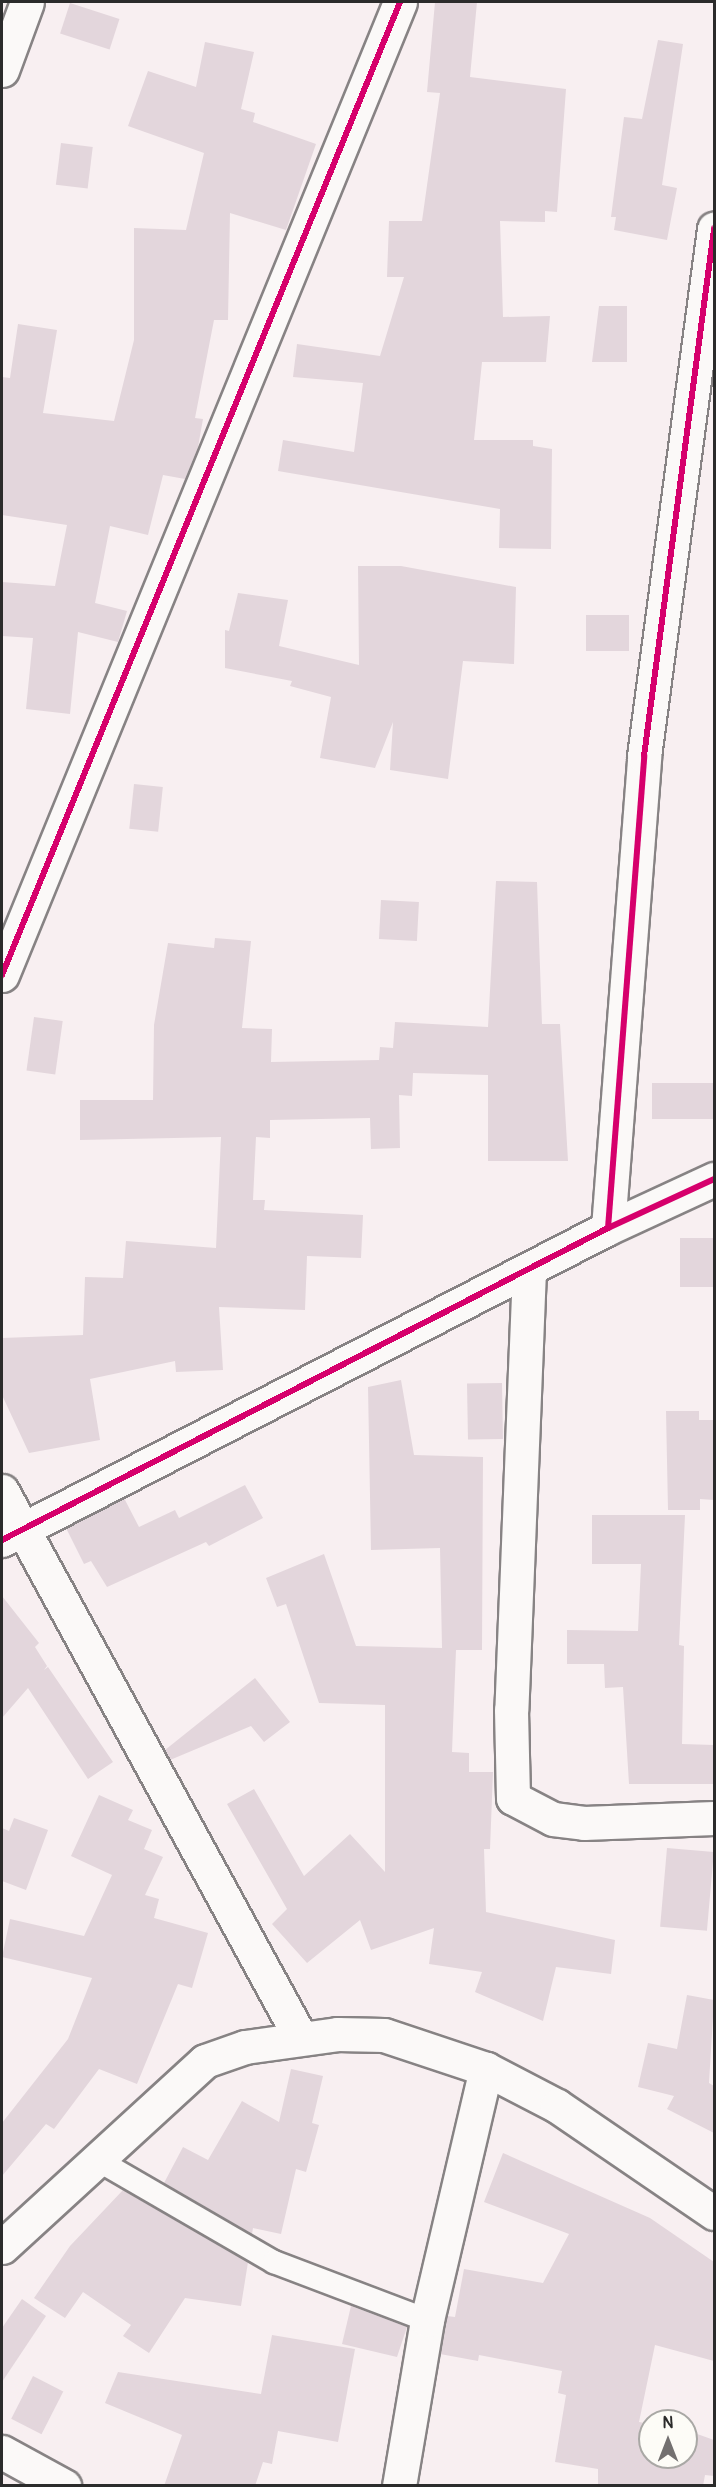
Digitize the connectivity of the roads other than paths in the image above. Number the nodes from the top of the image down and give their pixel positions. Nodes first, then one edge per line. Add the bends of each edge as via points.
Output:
1 (27, 2) edge
2 (400, 2) edge
3 (2, 70) edge
4 (714, 229) edge
5 (2, 975) edge
6 (714, 1179) edge
7 (608, 1228) junction
8 (529, 1270) junction
9 (2, 1491) edge
10 (12, 1535) edge
11 (714, 1818) edge
12 (300, 2037) junction
13 (486, 2069) junction
14 (96, 2159) junction
15 (714, 2213) edge
16 (2, 2247) edge
17 (427, 2320) junction
18 (2, 2452) edge
19 (64, 2486) edge
20 (399, 2486) edge

1 - 3 street
2 - 5 street
4 - 7 street via 644,756
6 - 7 street
7 - 8 street
8 - 10 street
8 - 11 street via 511,1710 513,1798 553,1819 584,1823
9 - 10 street
10 - 12 street
12 - 13 street via 384,2035
12 - 14 street via 205,2061
13 - 15 street via 557,2106
13 - 17 street
14 - 16 street
14 - 17 lane via 274,2262
17 - 20 street
18 - 19 street

